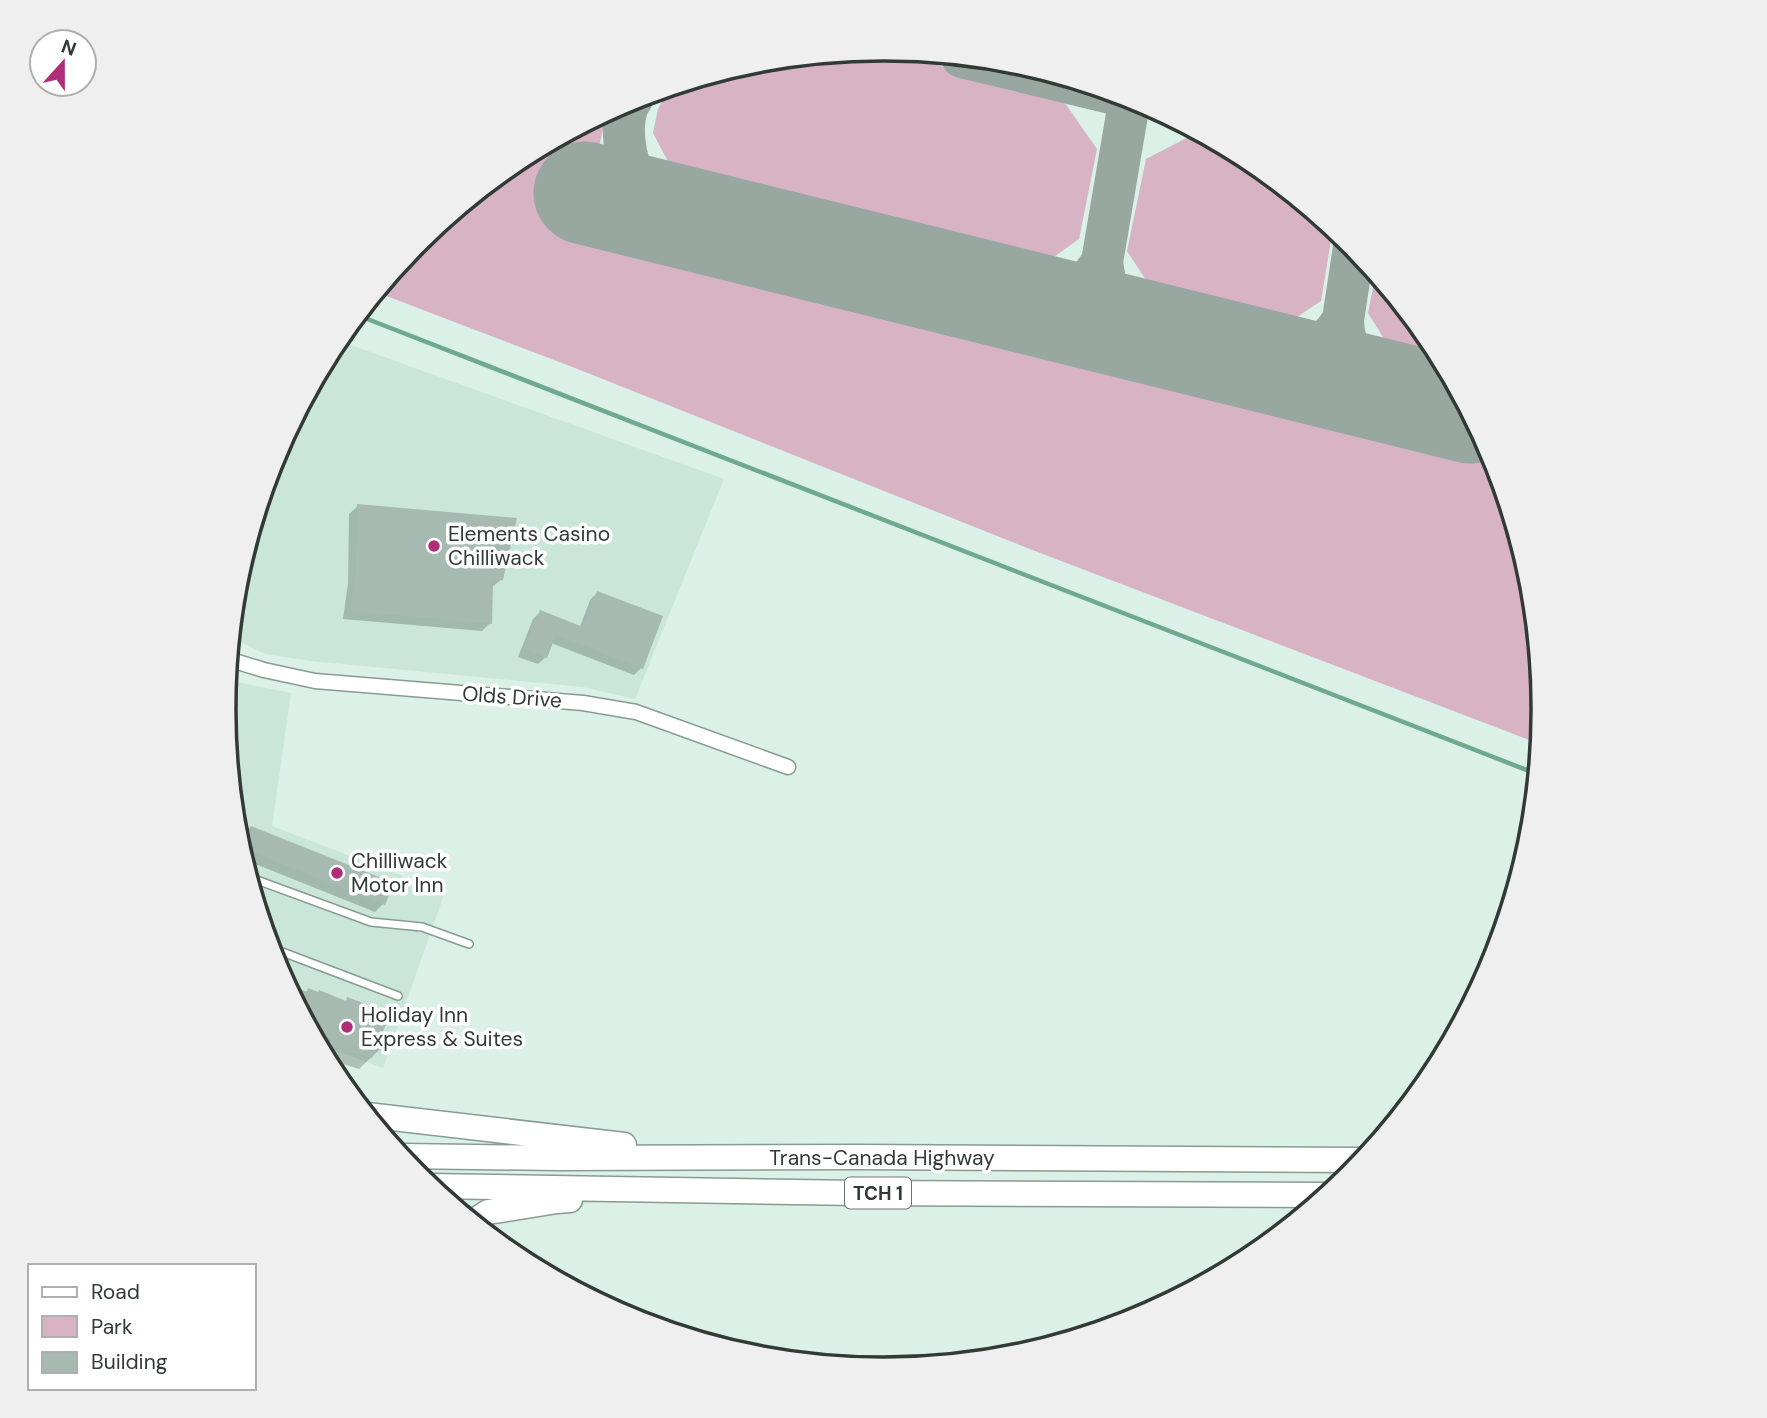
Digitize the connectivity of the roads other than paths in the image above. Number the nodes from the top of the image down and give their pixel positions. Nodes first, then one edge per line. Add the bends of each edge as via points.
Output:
1 (237, 662) edge
2 (788, 767) dead end
3 (259, 881) edge
4 (469, 944) dead end
5 (283, 952) edge
6 (398, 996) dead end
7 (381, 1117) edge
8 (415, 1156) edge
9 (859, 1157) junction
10 (1349, 1160) edge
11 (446, 1186) edge
12 (858, 1193) junction
13 (1312, 1195) edge
14 (481, 1217) edge

1 - 2 street, Olds Drive via 315,681 583,703 636,712
3 - 4 lane via 370,922 422,927
5 - 6 lane
7 - 9 highway via 639,1147
8 - 9 highway, Trans-Canada Highway / TCH 1
9 - 10 highway, Trans-Canada Highway / TCH 1
11 - 12 highway, Trans-Canada Highway / TCH 1
12 - 13 highway, Trans-Canada Highway / TCH 1
12 - 14 highway via 557,1201

